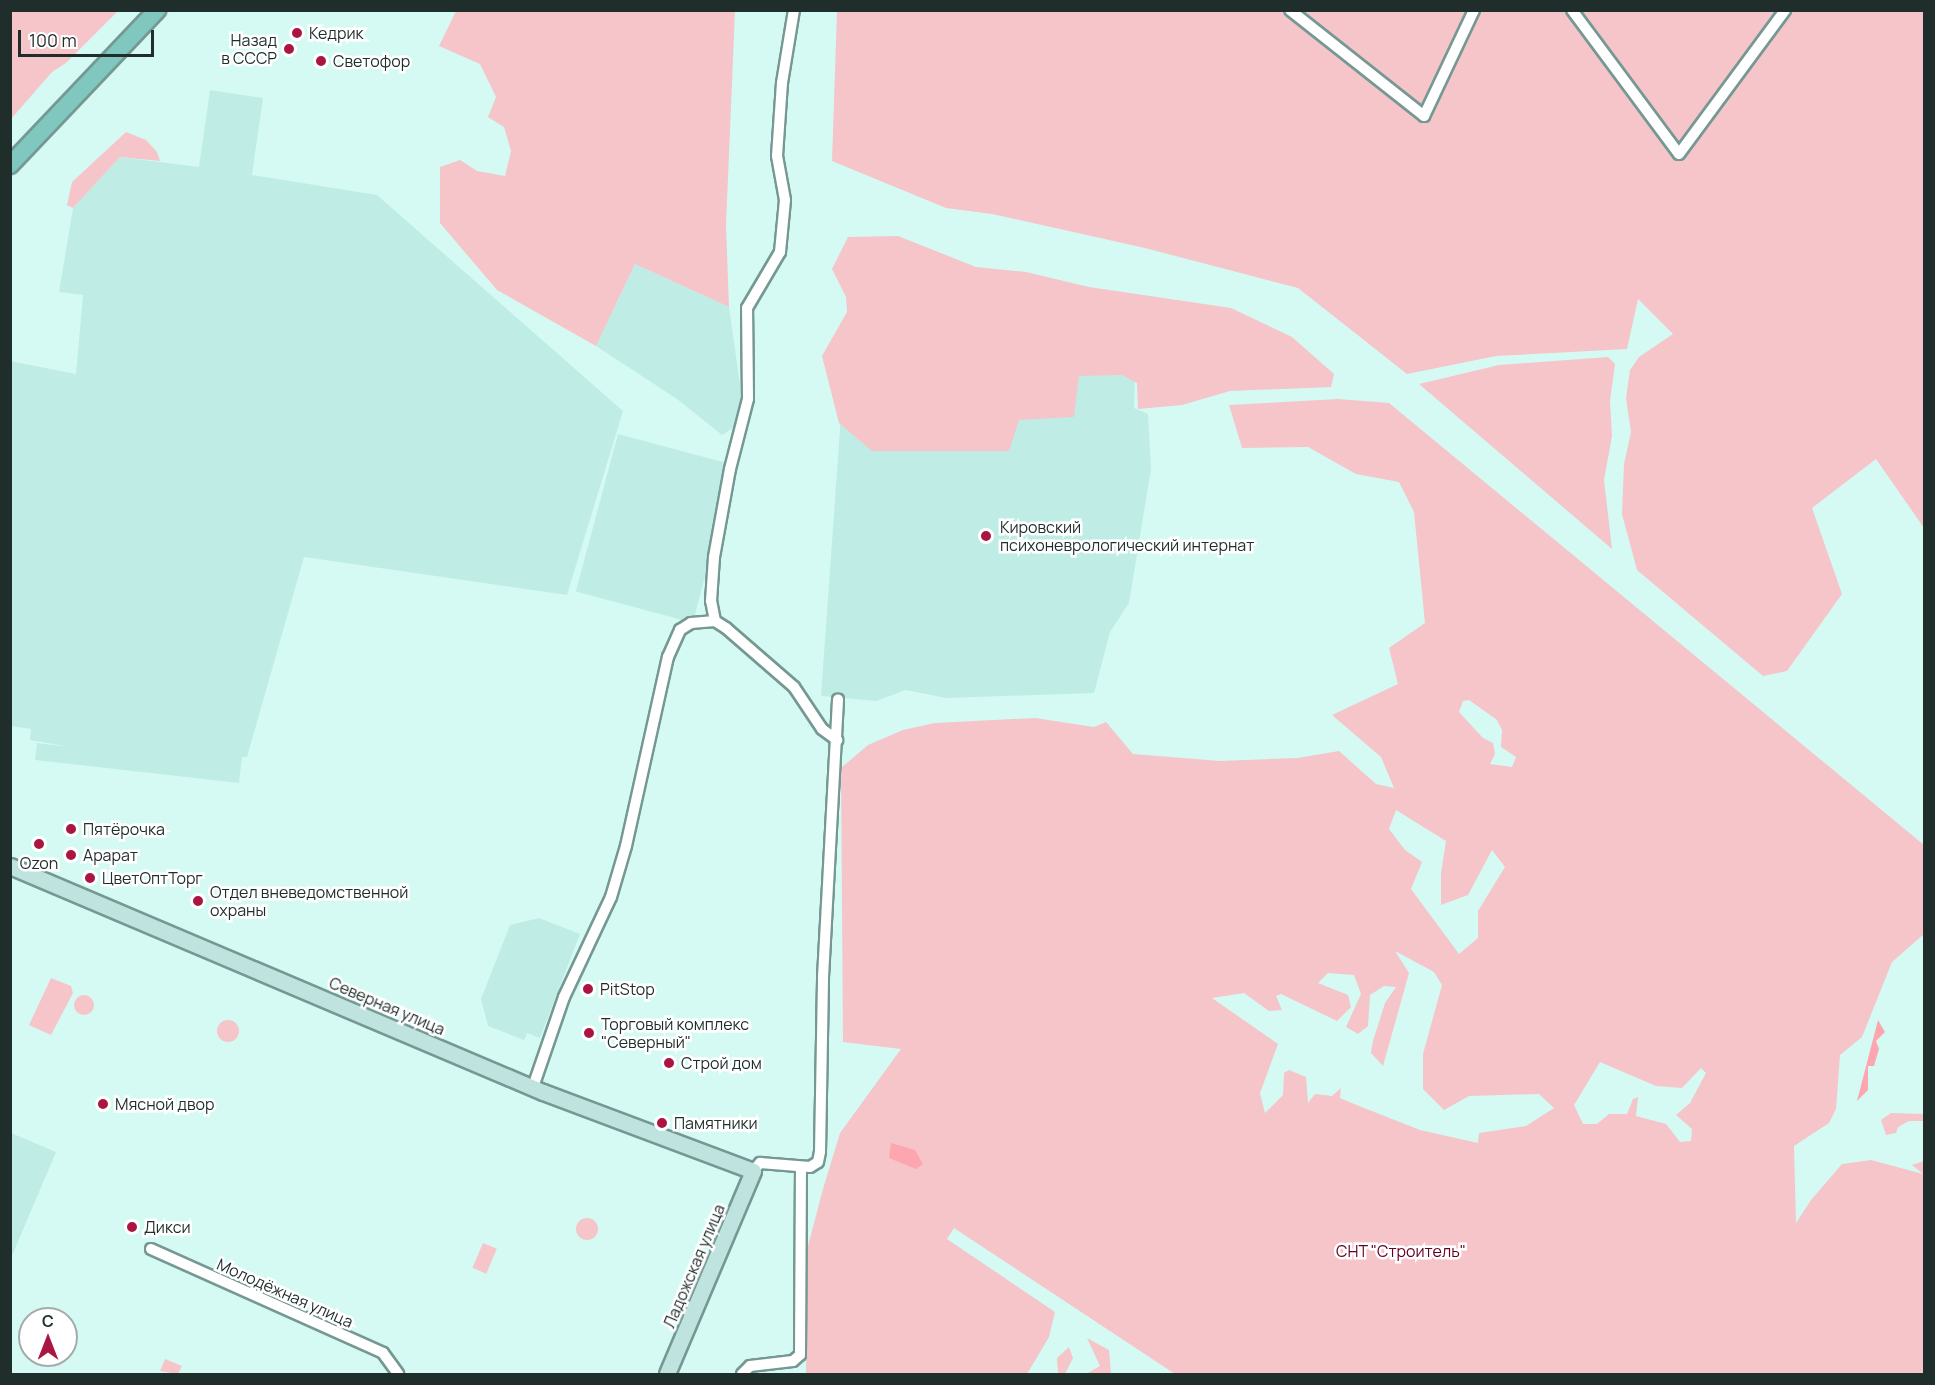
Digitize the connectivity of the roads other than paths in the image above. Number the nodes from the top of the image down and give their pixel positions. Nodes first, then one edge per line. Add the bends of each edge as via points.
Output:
1 (157, 10) edge
2 (794, 10) edge
3 (1290, 10) edge
4 (1474, 10) edge
5 (1572, 10) edge
6 (1785, 10) edge
7 (10, 165) edge
8 (715, 621) junction
9 (838, 699) dead end
10 (837, 740) junction
11 (10, 866) edge
12 (533, 1087) junction
13 (801, 1168) junction
14 (753, 1171) junction
15 (151, 1250) dead end
16 (398, 1374) edge
17 (667, 1374) edge
18 (742, 1374) edge

1 - 7 main road
2 - 8 street via 782,83 777,156 785,200 780,252 747,308 748,399 714,557 711,601
3 - 4 street via 1424,116
5 - 6 street via 1679,154
8 - 10 street via 794,687 822,729
8 - 12 street via 691,623 680,630 668,657 611,897 564,997
9 - 10 street
10 - 13 street via 823,977 820,1152 818,1162
11 - 12 street, Северная улица
12 - 14 street, Северная улица
13 - 14 street via 760,1163
13 - 18 street via 800,1355 793,1361 750,1366
14 - 17 street, Ладожская улица
15 - 16 street, Молодёжная улица via 383,1353

